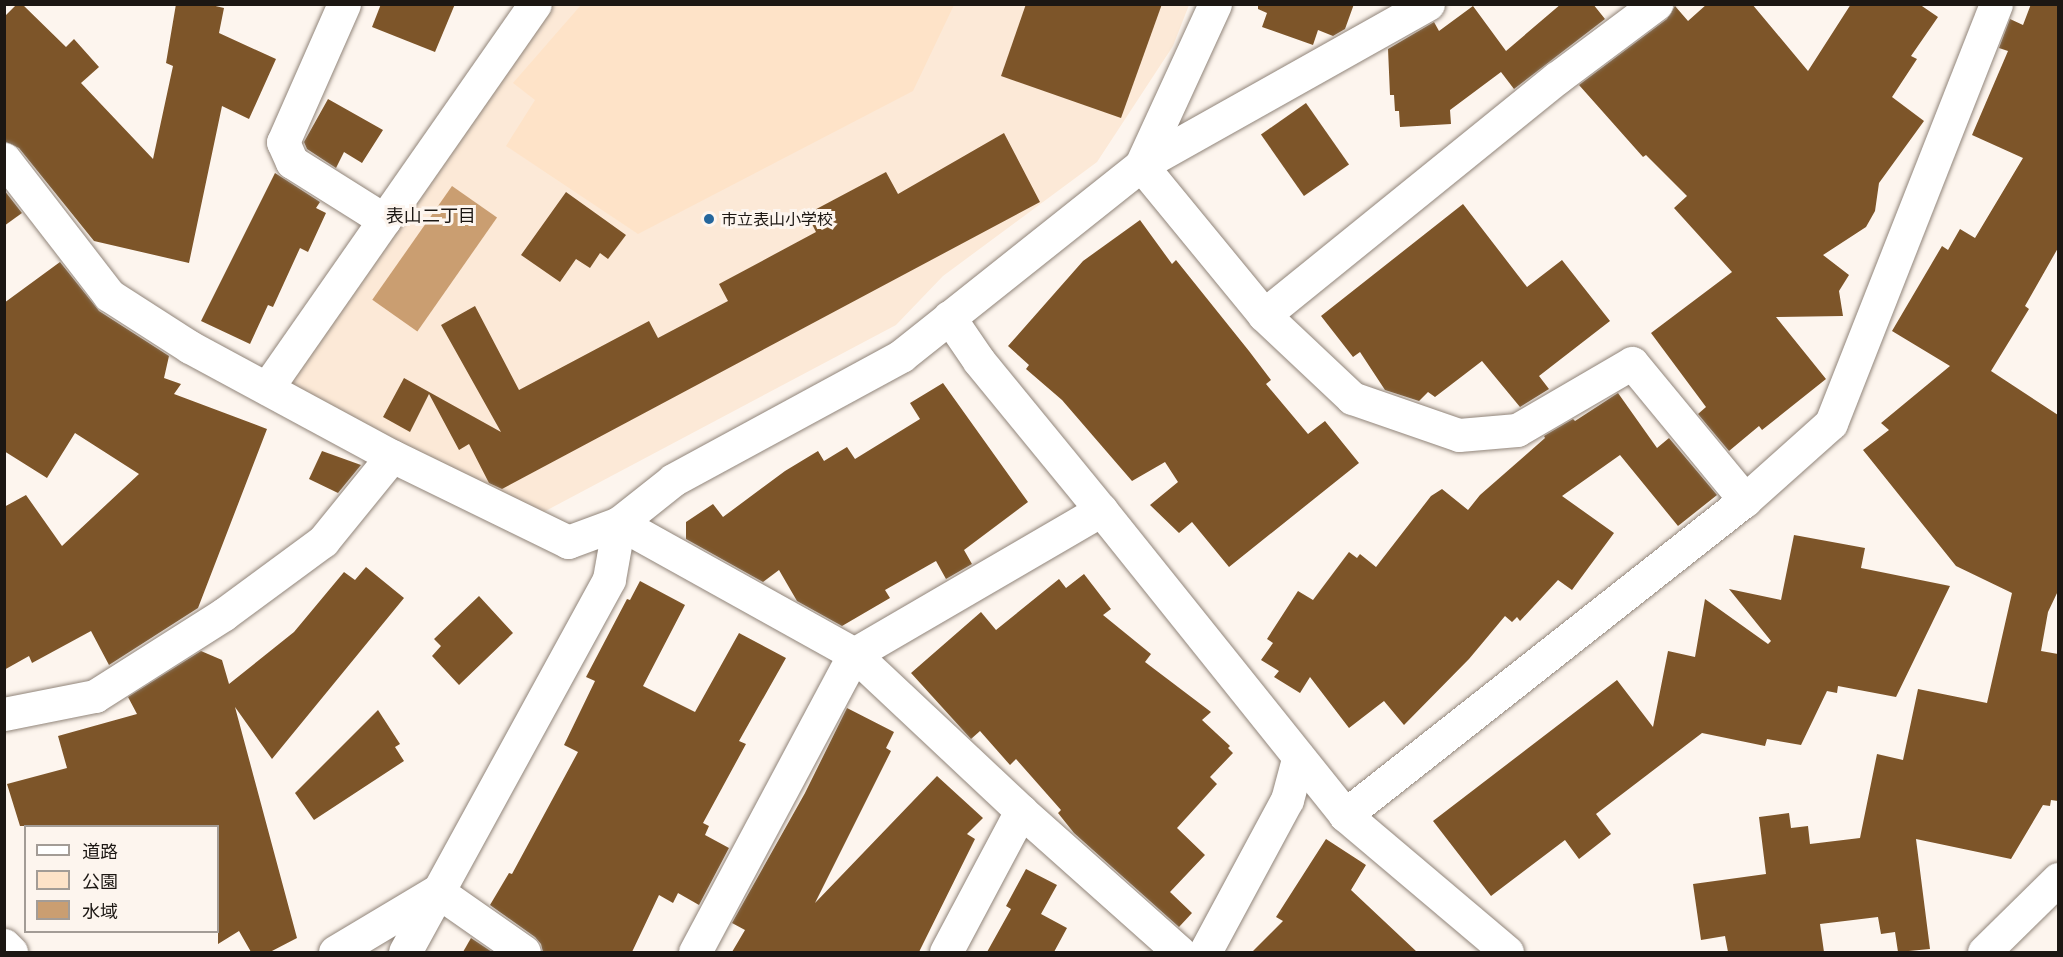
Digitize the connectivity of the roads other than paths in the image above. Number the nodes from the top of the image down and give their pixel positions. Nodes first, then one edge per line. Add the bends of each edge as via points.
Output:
1 (344, 4) edge
2 (535, 4) edge
3 (1215, 4) edge
4 (1428, 4) edge
5 (1656, 4) edge
6 (1996, 4) edge
7 (4, 159) edge
8 (1141, 165) junction
9 (384, 220) junction
10 (1264, 315) junction
11 (949, 317) junction
12 (267, 388) junction
13 (392, 456) junction
14 (1745, 500) junction
15 (1101, 510) junction
16 (619, 523) junction
17 (854, 654) junction
18 (4, 714) edge
19 (1298, 759) junction
20 (1021, 811) junction
21 (1345, 815) junction
22 (2058, 879) edge
23 (437, 891) junction
24 (4, 945) edge
25 (10, 952) edge
26 (334, 952) edge
27 (405, 952) edge
28 (524, 952) edge
29 (695, 952) edge
30 (946, 952) edge
31 (1179, 952) edge
32 (1205, 952) edge
33 (1507, 952) edge
34 (1984, 952) edge

1 - 9 street via 283,142 292,162
2 - 9 street
3 - 8 street
4 - 8 street
5 - 10 street via 1557,78
6 - 14 street via 1831,423
7 - 12 street via 109,295 190,347
8 - 10 street
8 - 11 street
9 - 12 street
10 - 14 street via 1352,398 1459,435 1517,430 1632,363
11 - 15 street via 979,361
11 - 16 street via 901,356 673,480
12 - 13 street
13 - 16 street via 568,542
13 - 18 street via 323,541 224,614 96,696
14 - 21 street
15 - 17 street
15 - 19 street
16 - 17 street
16 - 23 street via 609,579
17 - 20 street
17 - 29 street
19 - 21 street
19 - 32 street via 1287,800
20 - 30 street
20 - 31 street
21 - 33 street
22 - 34 street
23 - 26 street
23 - 27 street
23 - 28 street
24 - 25 street

